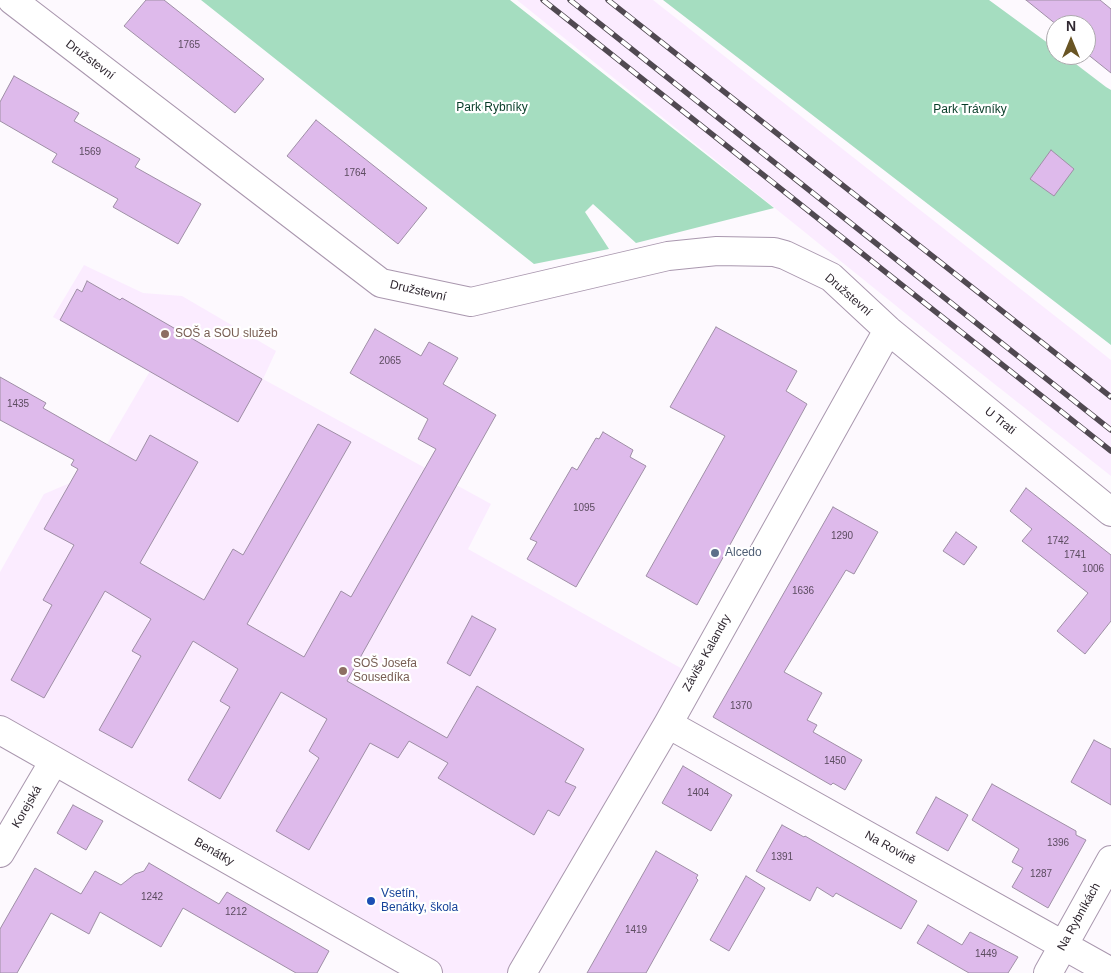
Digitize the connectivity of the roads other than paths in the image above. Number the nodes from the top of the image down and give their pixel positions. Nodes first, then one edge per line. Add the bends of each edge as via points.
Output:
1 (12, 0) edge
2 (888, 330) junction
3 (1111, 512) edge
4 (668, 724) junction
5 (0, 730) edge
6 (54, 761) junction
7 (0, 853) edge
8 (1111, 860) edge
9 (1064, 945) junction
10 (1111, 972) edge
11 (428, 973) edge
12 (522, 973) edge
13 (1048, 973) edge

1 - 2 street, Družstevní via 381,283 471,302 668,256 717,251 774,252 831,277
2 - 3 street, U Trati
2 - 4 street, Záviše Kalandry
4 - 9 street, Na Rovině
4 - 12 street, Záviše Kalandry
5 - 6 street, Benátky
6 - 7 street, Korejská
6 - 11 street, Benátky
8 - 9 street, Na Rybníkách
9 - 10 street, Na Rovině
9 - 13 street, Na Rybníkách

